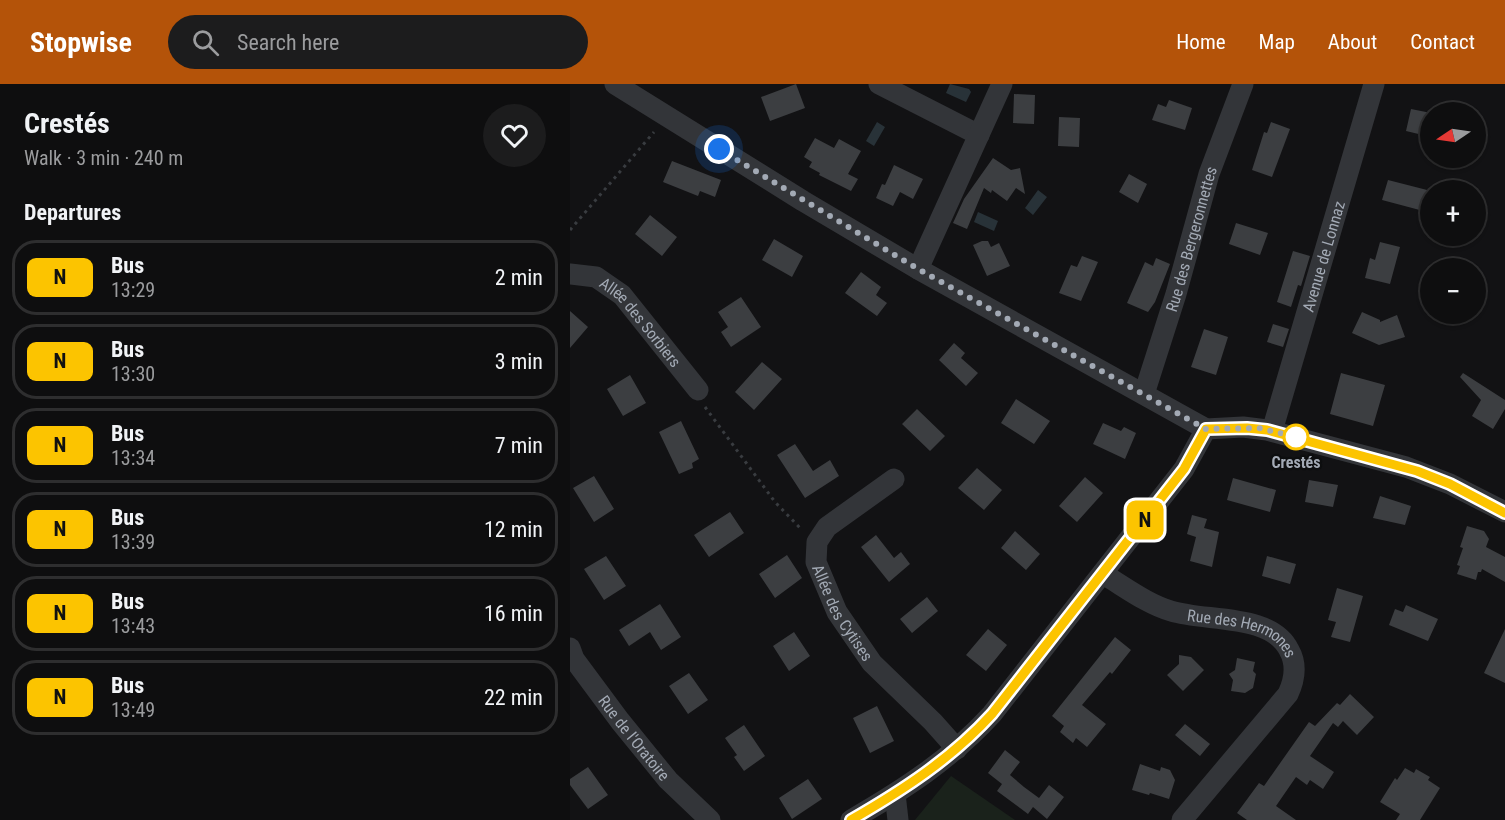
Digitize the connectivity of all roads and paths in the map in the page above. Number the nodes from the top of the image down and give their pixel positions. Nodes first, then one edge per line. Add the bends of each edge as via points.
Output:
1 (615, 84) edge
2 (879, 84) edge
3 (1002, 84) edge
4 (1243, 84) edge
5 (1374, 84) edge
6 (667, 117) junction
7 (979, 135) junction
8 (570, 230) edge
9 (918, 269) junction
10 (570, 274) edge
11 (698, 390) joint
12 (1144, 394) junction
13 (1206, 429) junction
14 (1272, 431) junction
15 (894, 479) dead end
16 (1505, 512) edge
17 (817, 542) junction
18 (1103, 574) junction
19 (570, 648) edge
20 (957, 749) junction
21 (895, 794) junction
22 (710, 820) edge
23 (851, 820) edge
24 (898, 820) edge
25 (1182, 820) edge

1 - 6 street
2 - 7 street
3 - 7 street
4 - 12 street, Rue des Bergeronnettes via 1209,174
5 - 14 street, Avenue de Lonnaz
6 - 8 path
6 - 9 street
7 - 9 street
9 - 12 street
10 - 11 street, Allée des Sorbiers via 596,277 622,295
11 - 17 path via 704,406 775,502
12 - 13 street
13 - 14 street
13 - 18 street via 1184,469
14 - 16 street via 1417,471
15 - 17 street, Allée des Cytises via 827,527
17 - 20 street, Allée des Cytises via 816,562 837,612 872,663
18 - 20 street via 1003,701
18 - 25 street, Rue des Hermones via 1168,610 1263,627 1280,637 1292,654 1294,674 1288,694
19 - 22 street, Rue de l'Oratoire via 620,722 668,780
20 - 21 street
21 - 23 street
21 - 24 street

